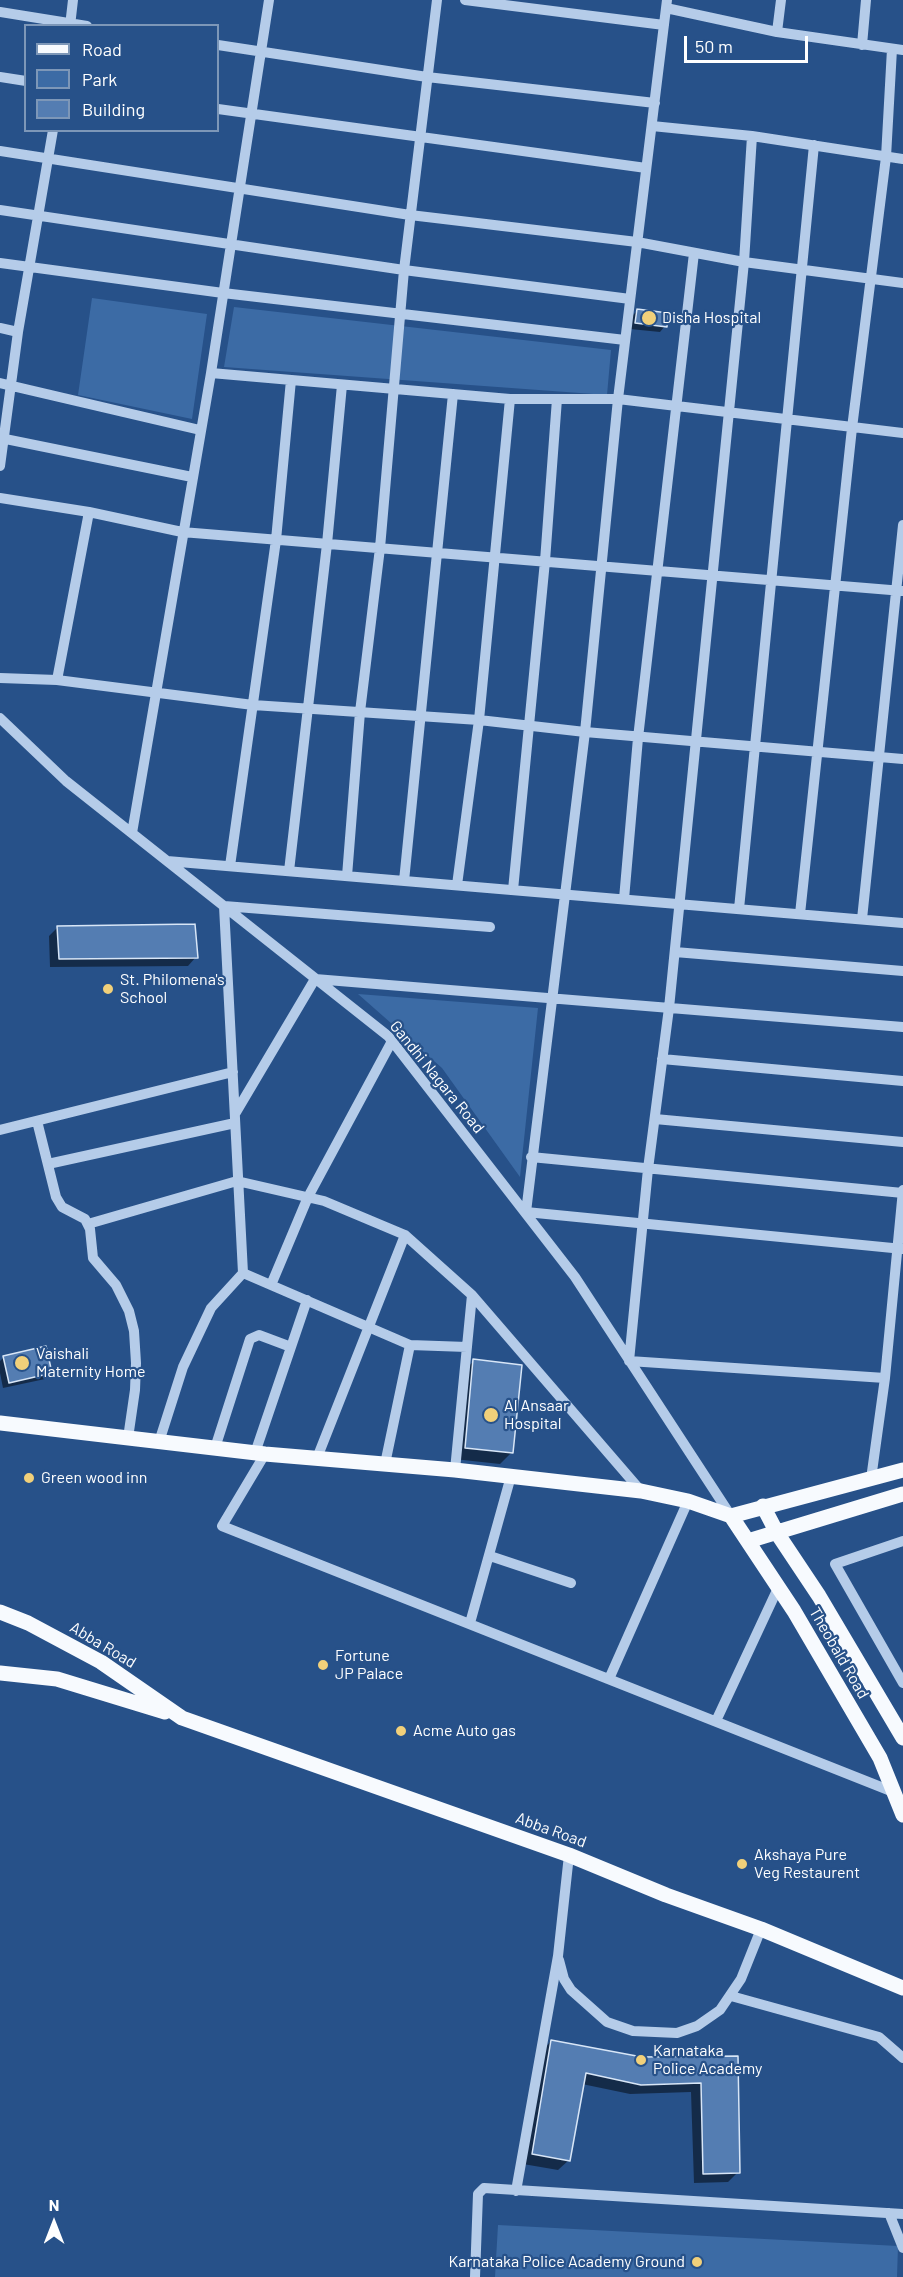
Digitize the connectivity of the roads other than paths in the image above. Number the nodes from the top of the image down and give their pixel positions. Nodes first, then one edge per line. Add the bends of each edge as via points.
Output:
1 (74, 0) edge
2 (269, 0) edge
3 (436, 0) edge
4 (465, 0) edge
5 (781, 0) edge
6 (866, 0) edge
7 (667, 4) edge
8 (0, 12) edge
9 (71, 24) edge
10 (664, 25) junction
11 (777, 32) junction
12 (219, 45) edge
13 (862, 45) junction
14 (897, 50) edge
15 (261, 52) junction
16 (0, 77) edge
17 (427, 77) junction
18 (24, 81) edge
19 (654, 103) junction
20 (219, 109) edge
21 (251, 113) junction
22 (651, 126) junction
23 (53, 132) edge
24 (752, 136) junction
25 (420, 137) junction
26 (814, 145) junction
27 (0, 151) edge
28 (886, 157) junction
29 (48, 158) junction
30 (903, 159) edge
31 (646, 168) junction
32 (239, 188) junction
33 (0, 210) edge
34 (410, 215) junction
35 (38, 217) junction
36 (637, 242) junction
37 (230, 245) junction
38 (694, 253) junction
39 (744, 262) junction
40 (0, 263) edge
41 (29, 268) junction
42 (404, 270) junction
43 (802, 270) junction
44 (871, 279) junction
45 (903, 283) edge
46 (223, 293) junction
47 (630, 299) junction
48 (400, 314) junction
49 (0, 328) edge
50 (18, 332) junction
51 (625, 340) junction
52 (211, 373) junction
53 (291, 380) junction
54 (5, 385) edge
55 (342, 385) junction
56 (392, 389) junction
57 (453, 394) junction
58 (510, 399) junction
59 (557, 399) junction
60 (618, 399) junction
61 (677, 406) junction
62 (728, 413) junction
63 (786, 420) junction
64 (852, 428) junction
65 (201, 430) junction
66 (903, 433) edge
67 (2, 438) edge
68 (0, 466) edge
69 (192, 477) junction
70 (0, 498) edge
71 (89, 512) junction
72 (903, 525) edge
73 (182, 532) junction
74 (276, 540) junction
75 (327, 544) junction
76 (380, 548) junction
77 (438, 553) junction
78 (494, 557) junction
79 (545, 561) junction
80 (602, 566) junction
81 (658, 570) junction
82 (712, 575) junction
83 (772, 580) junction
84 (836, 585) junction
85 (899, 590) edge
86 (0, 678) edge
87 (57, 680) junction
88 (157, 694) junction
89 (253, 705) junction
90 (308, 709) junction
91 (360, 712) junction
92 (421, 716) junction
93 (0, 718) edge
94 (479, 720) junction
95 (528, 725) junction
96 (585, 732) junction
97 (639, 736) junction
98 (696, 741) junction
99 (756, 745) junction
100 (818, 750) junction
101 (879, 756) junction
102 (903, 759) edge
103 (132, 833) junction
104 (166, 861) junction
105 (230, 866) junction
106 (289, 871) junction
107 (347, 876) junction
108 (404, 881) junction
109 (457, 885) junction
110 (513, 890) junction
111 (564, 894) junction
112 (624, 899) junction
113 (680, 904) junction
114 (224, 906) junction
115 (739, 909) junction
116 (800, 914) junction
117 (862, 920) junction
118 (903, 923) edge
119 (490, 927) dead end
120 (675, 952) junction
121 (903, 971) edge
122 (315, 979) junction
123 (551, 998) junction
124 (669, 1008) junction
125 (903, 1027) edge
126 (392, 1041) junction
127 (662, 1059) junction
128 (233, 1072) junction
129 (903, 1081) edge
130 (235, 1119) junction
131 (654, 1119) junction
132 (37, 1121) junction
133 (0, 1130) edge
134 (903, 1142) edge
135 (531, 1157) junction
136 (48, 1164) junction
137 (648, 1169) junction
138 (237, 1181) junction
139 (903, 1192) edge
140 (308, 1197) junction
141 (526, 1212) junction
142 (88, 1224) junction
143 (643, 1224) junction
144 (405, 1235) junction
145 (899, 1250) edge
146 (243, 1273) junction
147 (271, 1285) junction
148 (472, 1295) junction
149 (307, 1300) junction
150 (369, 1327) junction
151 (410, 1345) junction
152 (291, 1347) junction
153 (467, 1347) junction
154 (629, 1361) junction
155 (885, 1378) junction
156 (0, 1423) edge
157 (128, 1438) junction
158 (159, 1442) junction
159 (215, 1448) junction
160 (260, 1454) junction
161 (317, 1458) junction
162 (385, 1464) junction
163 (456, 1470) junction
164 (903, 1470) edge
165 (511, 1476) junction
166 (871, 1479) junction
167 (641, 1491) junction
168 (903, 1494) edge
169 (688, 1501) junction
170 (763, 1506) junction
171 (731, 1516) junction
172 (777, 1533) junction
173 (748, 1541) junction
174 (903, 1541) edge
175 (490, 1556) junction
176 (571, 1583) dead end
177 (778, 1588) junction
178 (0, 1612) edge
179 (470, 1623) junction
180 (0, 1673) edge
181 (609, 1679) junction
182 (903, 1683) edge
183 (182, 1718) junction
184 (717, 1721) junction
185 (903, 1738) edge
186 (896, 1793) junction
187 (903, 1815) edge
188 (569, 1855) junction
189 (761, 1929) junction
190 (558, 1956) junction
191 (903, 1988) edge
192 (731, 1996) junction
193 (903, 2058) edge
194 (516, 2191) junction
195 (889, 2213) junction
196 (903, 2214) edge
197 (903, 2248) edge
198 (475, 2277) edge

1 - 9 street
2 - 15 street
3 - 17 street
4 - 10 street
5 - 11 street
6 - 13 street
7 - 10 street
7 - 11 street
8 - 9 street
10 - 19 street
11 - 13 street
12 - 15 street
13 - 14 street
14 - 28 street
15 - 17 street
15 - 21 street
16 - 18 street
17 - 19 street
17 - 25 street
19 - 22 street
20 - 21 street
21 - 25 street
21 - 32 street
22 - 24 street
22 - 31 street
23 - 29 street
24 - 26 street
24 - 39 street
25 - 31 street
25 - 34 street
26 - 28 street
26 - 43 street
27 - 29 street
28 - 30 street
28 - 44 street
29 - 32 street
29 - 35 street
31 - 36 street
32 - 34 street
32 - 37 street
33 - 35 street
34 - 36 street
34 - 42 street
35 - 37 street
35 - 41 street
36 - 38 street
36 - 47 street
37 - 42 street
37 - 46 street
38 - 39 street
38 - 61 street
39 - 43 street
39 - 62 street
40 - 41 street
41 - 46 street
41 - 50 street
42 - 47 street
42 - 48 street
43 - 44 street
43 - 63 street
44 - 45 street
44 - 64 street
46 - 48 street
46 - 52 street
47 - 51 street
48 - 51 street
48 - 56 street
49 - 50 street
50 - 54 street
51 - 60 street
52 - 53 street
52 - 65 street
53 - 55 street
53 - 74 street
54 - 65 street
54 - 67 street
55 - 56 street
55 - 75 street
56 - 57 street
56 - 76 street
57 - 58 street
57 - 77 street
58 - 59 street
58 - 78 street
59 - 60 street
59 - 79 street
60 - 61 street
60 - 80 street
61 - 62 street
61 - 81 street
62 - 63 street
62 - 82 street
63 - 64 street
63 - 83 street
64 - 66 street
64 - 84 street
65 - 69 street
67 - 68 street
67 - 69 street
69 - 73 street
70 - 71 street
71 - 73 street
71 - 87 street
72 - 85 street
73 - 74 street
73 - 88 street
74 - 75 street
74 - 89 street
75 - 76 street
75 - 90 street
76 - 77 street
76 - 91 street
77 - 78 street
77 - 92 street
78 - 79 street
78 - 94 street
79 - 80 street
79 - 95 street
80 - 81 street
80 - 96 street
81 - 82 street
81 - 97 street
82 - 83 street
82 - 98 street
83 - 84 street
83 - 99 street
84 - 85 street
84 - 100 street
85 - 101 street
86 - 87 street
87 - 88 street
88 - 89 street
88 - 103 street
89 - 90 street
89 - 105 street
90 - 91 street
90 - 106 street
91 - 92 street
91 - 107 street
92 - 94 street
92 - 108 street
93 - 103 street, Gandhi Nagara Road via 66,781
94 - 95 street
94 - 109 street
95 - 96 street
95 - 110 street
96 - 97 street
96 - 111 street
97 - 98 street
97 - 112 street
98 - 99 street
98 - 113 street
99 - 100 street
99 - 115 street
100 - 101 street
100 - 116 street
101 - 102 street
101 - 117 street
103 - 104 street, Gandhi Nagara Road
104 - 105 street
104 - 114 street, Gandhi Nagara Road
105 - 106 street
106 - 107 street
107 - 108 street
108 - 109 street
109 - 110 street
110 - 111 street
111 - 112 street
111 - 123 street
112 - 113 street
113 - 115 street
113 - 120 street
114 - 119 street
114 - 122 street, Gandhi Nagara Road
114 - 128 street
115 - 116 street
116 - 117 street
117 - 118 street
120 - 121 street
120 - 124 street
122 - 123 street
122 - 126 street, Gandhi Nagara Road
122 - 130 street
123 - 124 street
123 - 135 street
124 - 125 street
124 - 127 street
126 - 140 street
126 - 141 street, Gandhi Nagara Road
127 - 129 street
127 - 131 street
128 - 130 street
128 - 132 street
130 - 136 street
130 - 138 street
131 - 134 street
131 - 137 street
132 - 133 street
132 - 136 street
135 - 137 street
135 - 141 street
136 - 142 street via 62,1207 82,1216
137 - 139 street
137 - 143 street
138 - 140 street
138 - 142 street
138 - 146 street
139 - 145 street
140 - 144 street
140 - 147 street
141 - 143 street
141 - 154 street, Gandhi Nagara Road via 575,1277
142 - 157 street via 93,1258 116,1285 134,1331 135,1390
143 - 145 street
143 - 154 street
144 - 148 street
144 - 150 street
145 - 155 street
146 - 147 street
146 - 158 street via 211,1308 183,1367
147 - 149 street
148 - 153 street
148 - 167 street
149 - 150 street
149 - 152 street
150 - 151 street
150 - 161 street
151 - 153 street
151 - 162 street
152 - 159 street via 259,1335 250,1339
152 - 160 street
153 - 163 street
154 - 155 street
154 - 171 street, Gandhi Nagara Road
155 - 166 street
156 - 157 main road
157 - 158 main road
158 - 159 main road
159 - 160 main road
160 - 161 main road
160 - 179 street via 222,1526
161 - 162 main road
162 - 163 main road
163 - 165 main road
164 - 166 main road
165 - 167 main road
165 - 175 street
166 - 170 main road
167 - 169 main road
168 - 172 main road
169 - 171 main road
169 - 181 street
170 - 171 main road
170 - 172 main road, Theobald Road
171 - 173 main road, Theobald Road
172 - 173 main road
172 - 185 main road, Theobald Road
173 - 177 main road, Theobald Road
174 - 182 street via 835,1564
175 - 176 street
175 - 179 street
177 - 184 street
177 - 186 main road, Theobald Road via 880,1758
178 - 183 main road, Abba Road via 101,1662
179 - 181 street
180 - 183 main road, Abba Road via 57,1679
181 - 184 street
183 - 188 main road, Abba Road
184 - 186 street
186 - 187 main road, Theobald Road
188 - 189 main road, Abba Road
188 - 190 street
189 - 191 main road, Abba Road
189 - 192 street
190 - 192 street via 564,1979 583,2004 607,2022 633,2031 664,2035 687,2030 709,2019
190 - 194 street
192 - 193 street via 879,2037
194 - 195 street
194 - 198 street via 484,2188 478,2194
195 - 196 street
195 - 197 street

